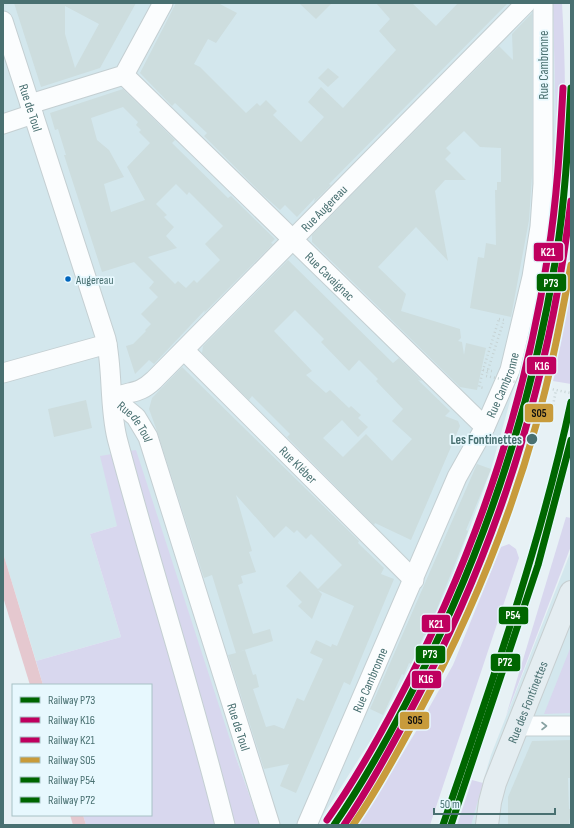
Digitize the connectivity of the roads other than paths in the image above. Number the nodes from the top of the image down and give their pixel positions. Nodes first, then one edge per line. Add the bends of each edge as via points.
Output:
1 (163, 3) edge
2 (526, 3) edge
3 (543, 3) edge
4 (3, 21) edge
5 (124, 75) junction
6 (32, 109) junction
7 (3, 124) edge
8 (293, 239) junction
9 (107, 344) junction
10 (184, 350) junction
11 (3, 373) edge
12 (113, 398) junction
13 (485, 427) junction
14 (414, 580) junction
15 (571, 592) edge
16 (518, 726) junction
17 (571, 726) edge
18 (486, 821) edge
19 (225, 825) edge
20 (270, 825) edge
21 (307, 825) edge

1 - 5 street
2 - 8 street, Rue Augereau
3 - 13 street, Rue Cambronne via 543,177 540,220 526,305 508,375
4 - 6 street, Rue de Toul
5 - 6 street
5 - 8 street, Rue Cavaignac
6 - 7 street
6 - 9 street, Rue de Toul
8 - 10 street, Rue Augereau
8 - 13 street, Rue Cavaignac
9 - 11 street
9 - 12 street, Rue de Toul
10 - 12 street, Rue Augereau via 147,387
10 - 14 street, Rue Kléber
12 - 19 street via 117,436
12 - 20 street, Rue de Toul via 136,417 148,438
13 - 14 street, Rue Cambronne via 458,477
14 - 21 street, Rue Cambronne
15 - 16 main road, Rue des Fontinettes
16 -> 17 street
16 - 18 main road, Rue des Fontinettes via 495,783

